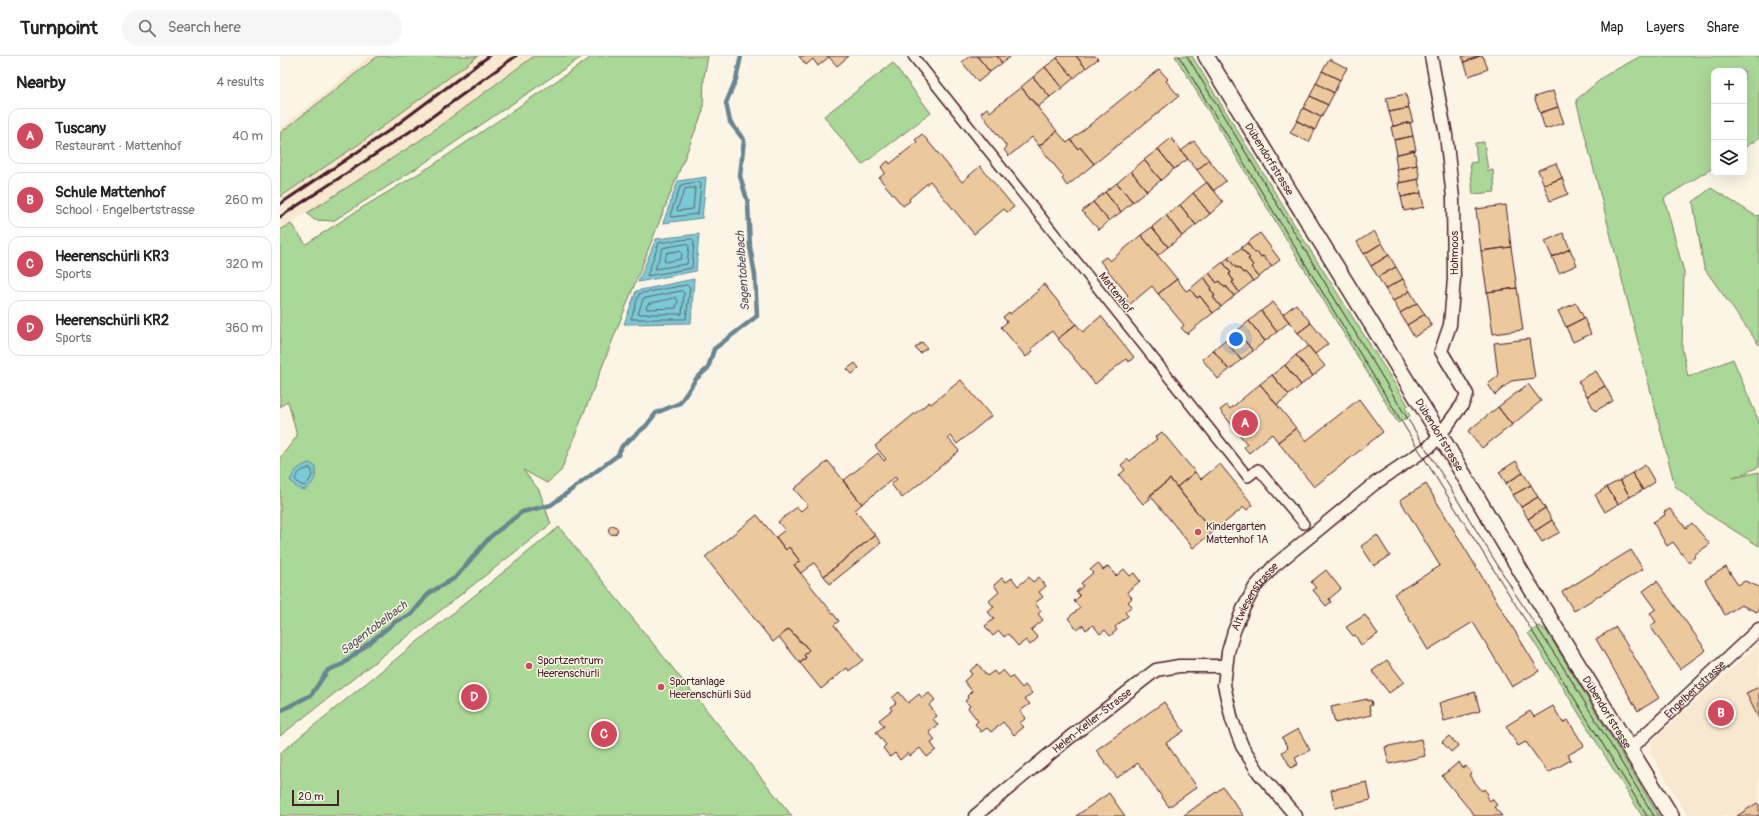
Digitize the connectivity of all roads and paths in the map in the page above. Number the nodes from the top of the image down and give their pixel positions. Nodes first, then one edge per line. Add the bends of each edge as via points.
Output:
1 (912, 56) edge
2 (1206, 56) edge
3 (1431, 56) edge
4 (1440, 435) junction
5 (1304, 524) dead end
6 (1759, 629) edge
7 (1225, 666) junction
8 (1630, 749) junction
9 (975, 816) edge
10 (1296, 816) edge
11 (1671, 816) edge

1 - 5 street, Mattenhof via 1248,477 1258,469
2 - 4 street, Dübendorfstrasse
3 - 4 street, Hohmoos via 1446,135 1453,198 1454,279 1450,325 1441,351 1467,394
4 - 7 street, Altwiesenstrasse via 1426,449 1374,484 1274,566 1256,587 1243,609
4 - 8 street, Dübendorfstrasse
6 - 8 street, Engelbertstrasse
7 - 9 street, Helen-Keller-Strasse via 1179,666 1156,670
7 - 10 street, Altwiesenstrasse via 1224,685 1232,720 1242,746 1259,773
8 - 11 street, Dübendorfstrasse

